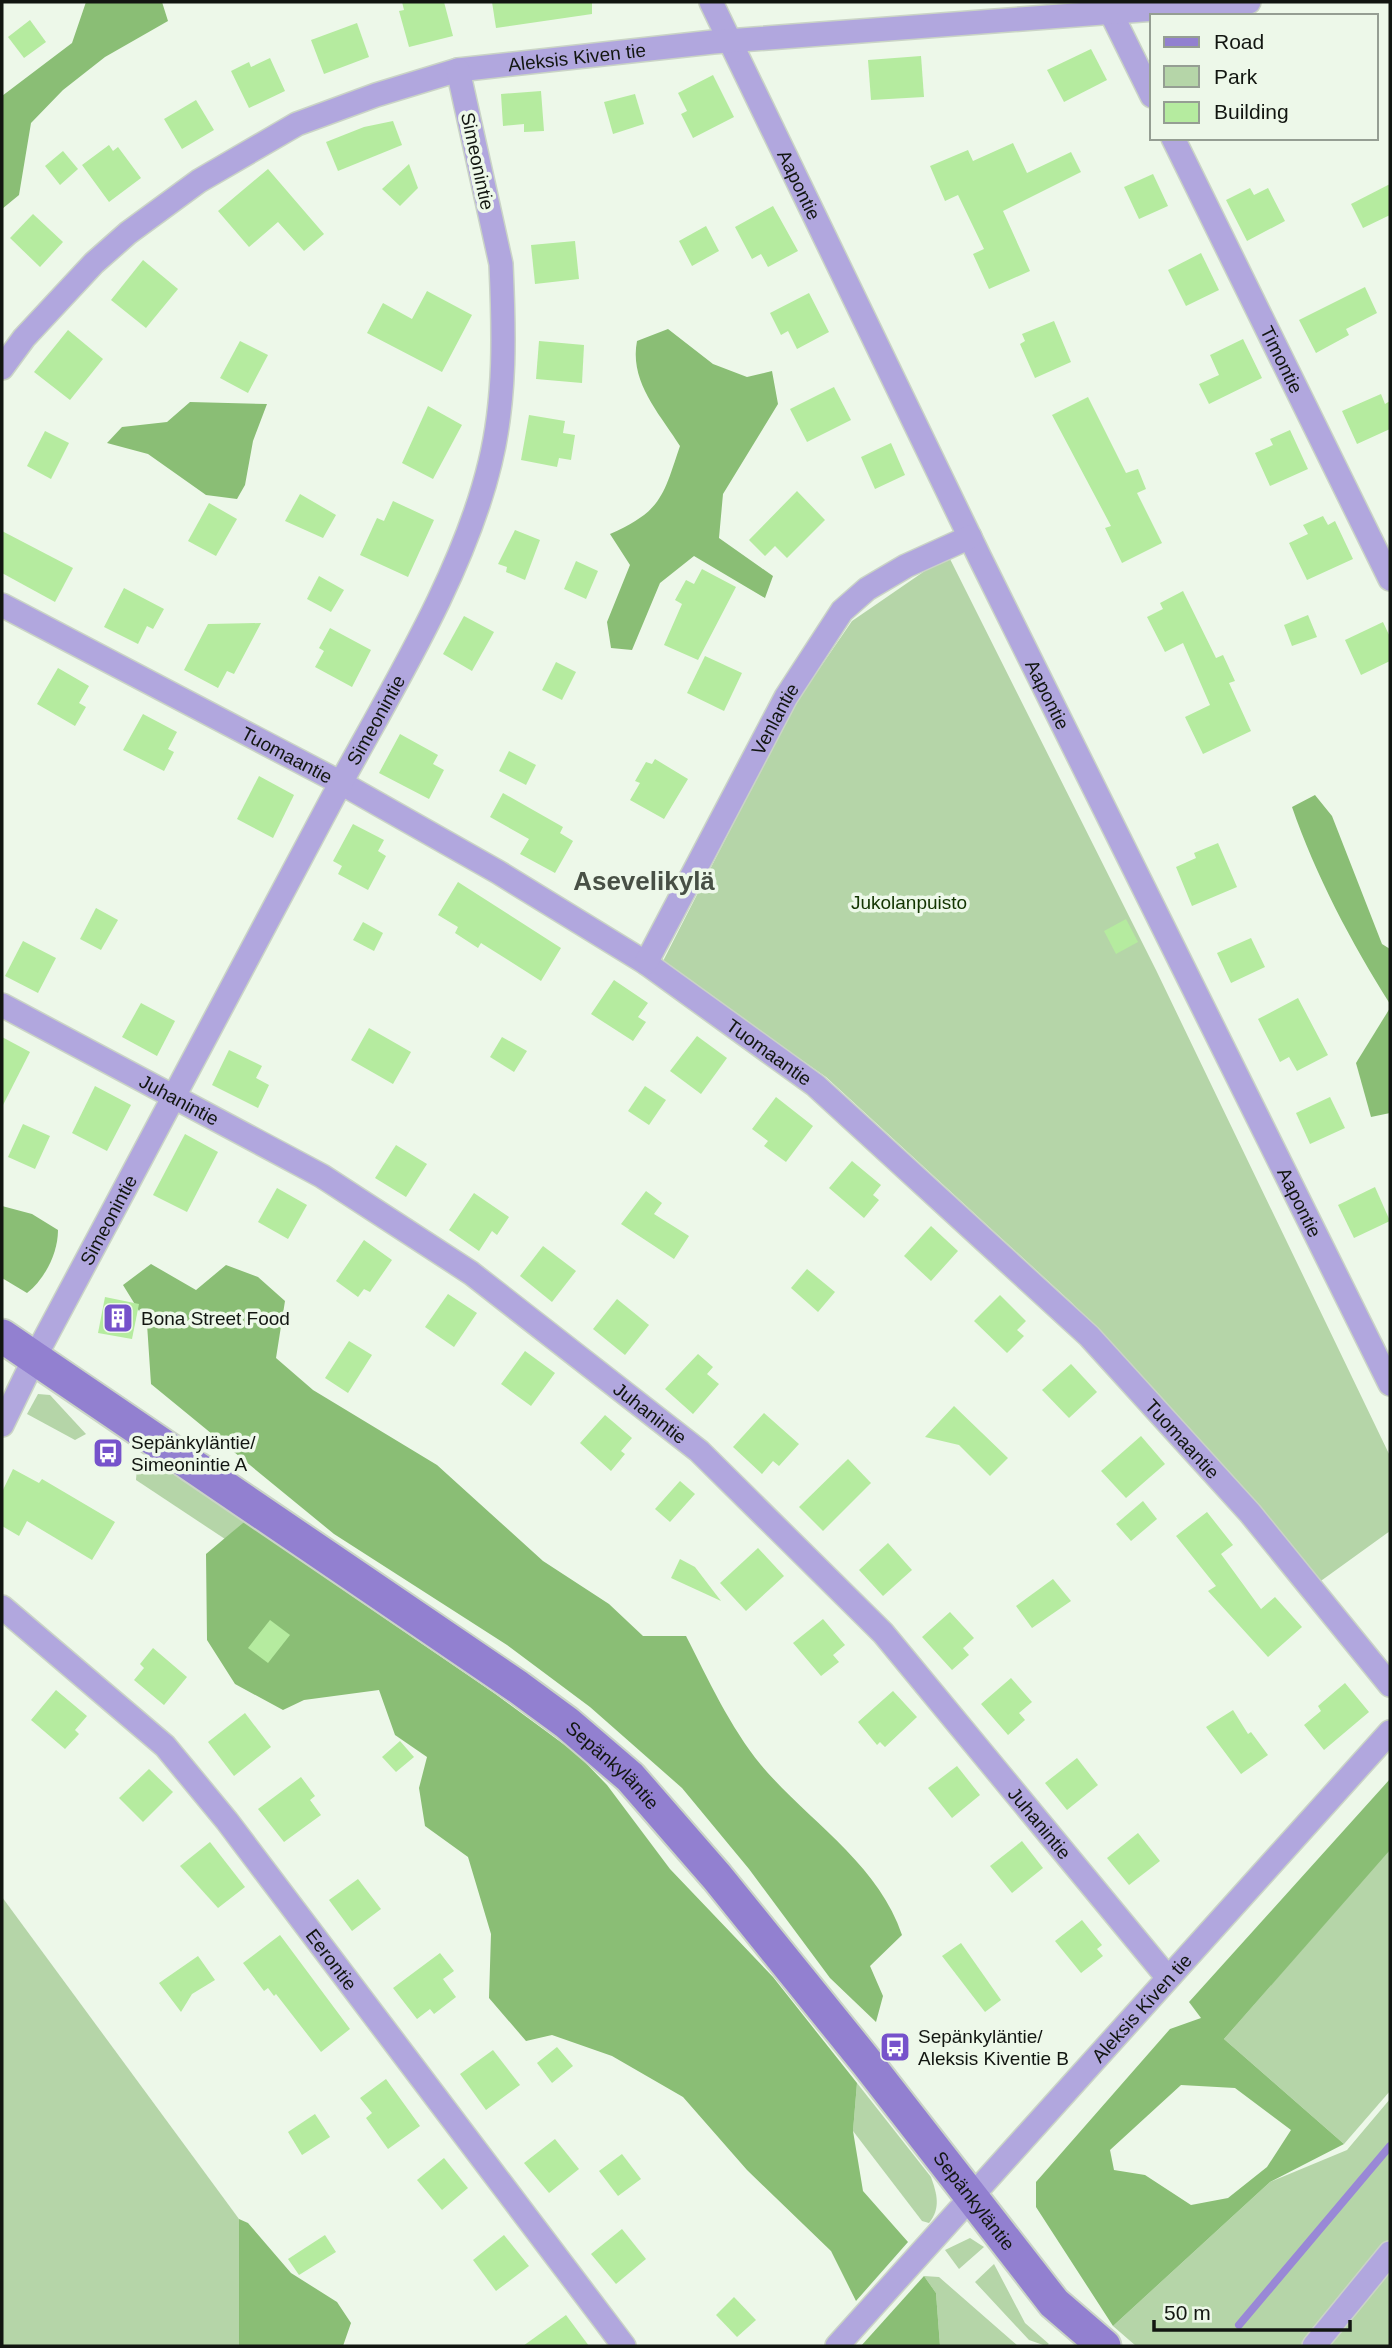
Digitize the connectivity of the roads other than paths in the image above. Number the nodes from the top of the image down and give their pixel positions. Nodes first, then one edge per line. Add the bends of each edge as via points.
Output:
1 (711, 2) edge
2 (1249, 2) edge
3 (1111, 13) junction
4 (731, 41) junction
5 (458, 70) junction
6 (1150, 92) edge
7 (1174, 140) edge
8 (2, 368) edge
9 (970, 537) junction
10 (1390, 579) edge
11 (2, 605) edge
12 (341, 783) junction
13 (646, 963) junction
14 (2, 1005) edge
15 (175, 1095) junction
16 (2, 1336) edge
17 (35, 1357) junction
18 (1390, 1384) edge
19 (2, 1425) edge
20 (2, 1607) edge
21 (1390, 1685) edge
22 (1390, 1732) edge
23 (1168, 1978) junction
24 (972, 2196) junction
25 (1390, 2253) edge
26 (1098, 2343) edge
27 (1317, 2344) edge
28 (624, 2346) edge
29 (837, 2346) edge

1 - 4 street, Aapontie
2 - 3 street, Aleksis Kiven tie
3 - 4 street, Aleksis Kiven tie
3 - 6 street
4 - 5 street, Aleksis Kiven tie
4 - 9 street, Aapontie
5 - 8 street, Aleksis Kiven tie via 297,124 199,181 94,263
5 - 12 street, Simeonintie via 501,264 504,340 493,451 466,537 408,659
7 - 10 street, Timontie
9 - 13 street, Venlantie via 906,566 867,589 842,611 786,697
9 - 18 street, Aapontie
11 - 12 street, Tuomaantie
12 - 13 street, Tuomaantie
12 - 15 street, Simeonintie
13 - 21 street, Tuomaantie via 815,1086 1065,1311 1241,1503
14 - 15 street, Juhanintie
15 - 17 street, Simeonintie
15 - 23 street, Juhanintie via 322,1176 471,1273 699,1451 883,1633
16 - 17 main road, Sepänkyläntie
17 - 19 street
17 - 24 main road, Sepänkyläntie via 518,1687 630,1777 717,1877
20 - 28 street, Eerontie via 168,1750 227,1821
22 - 23 street, Aleksis Kiven tie
23 - 24 street, Aleksis Kiven tie
24 - 26 main road, Sepänkyläntie via 1054,2303
24 - 29 street, Aleksis Kiven tie
25 - 27 street

